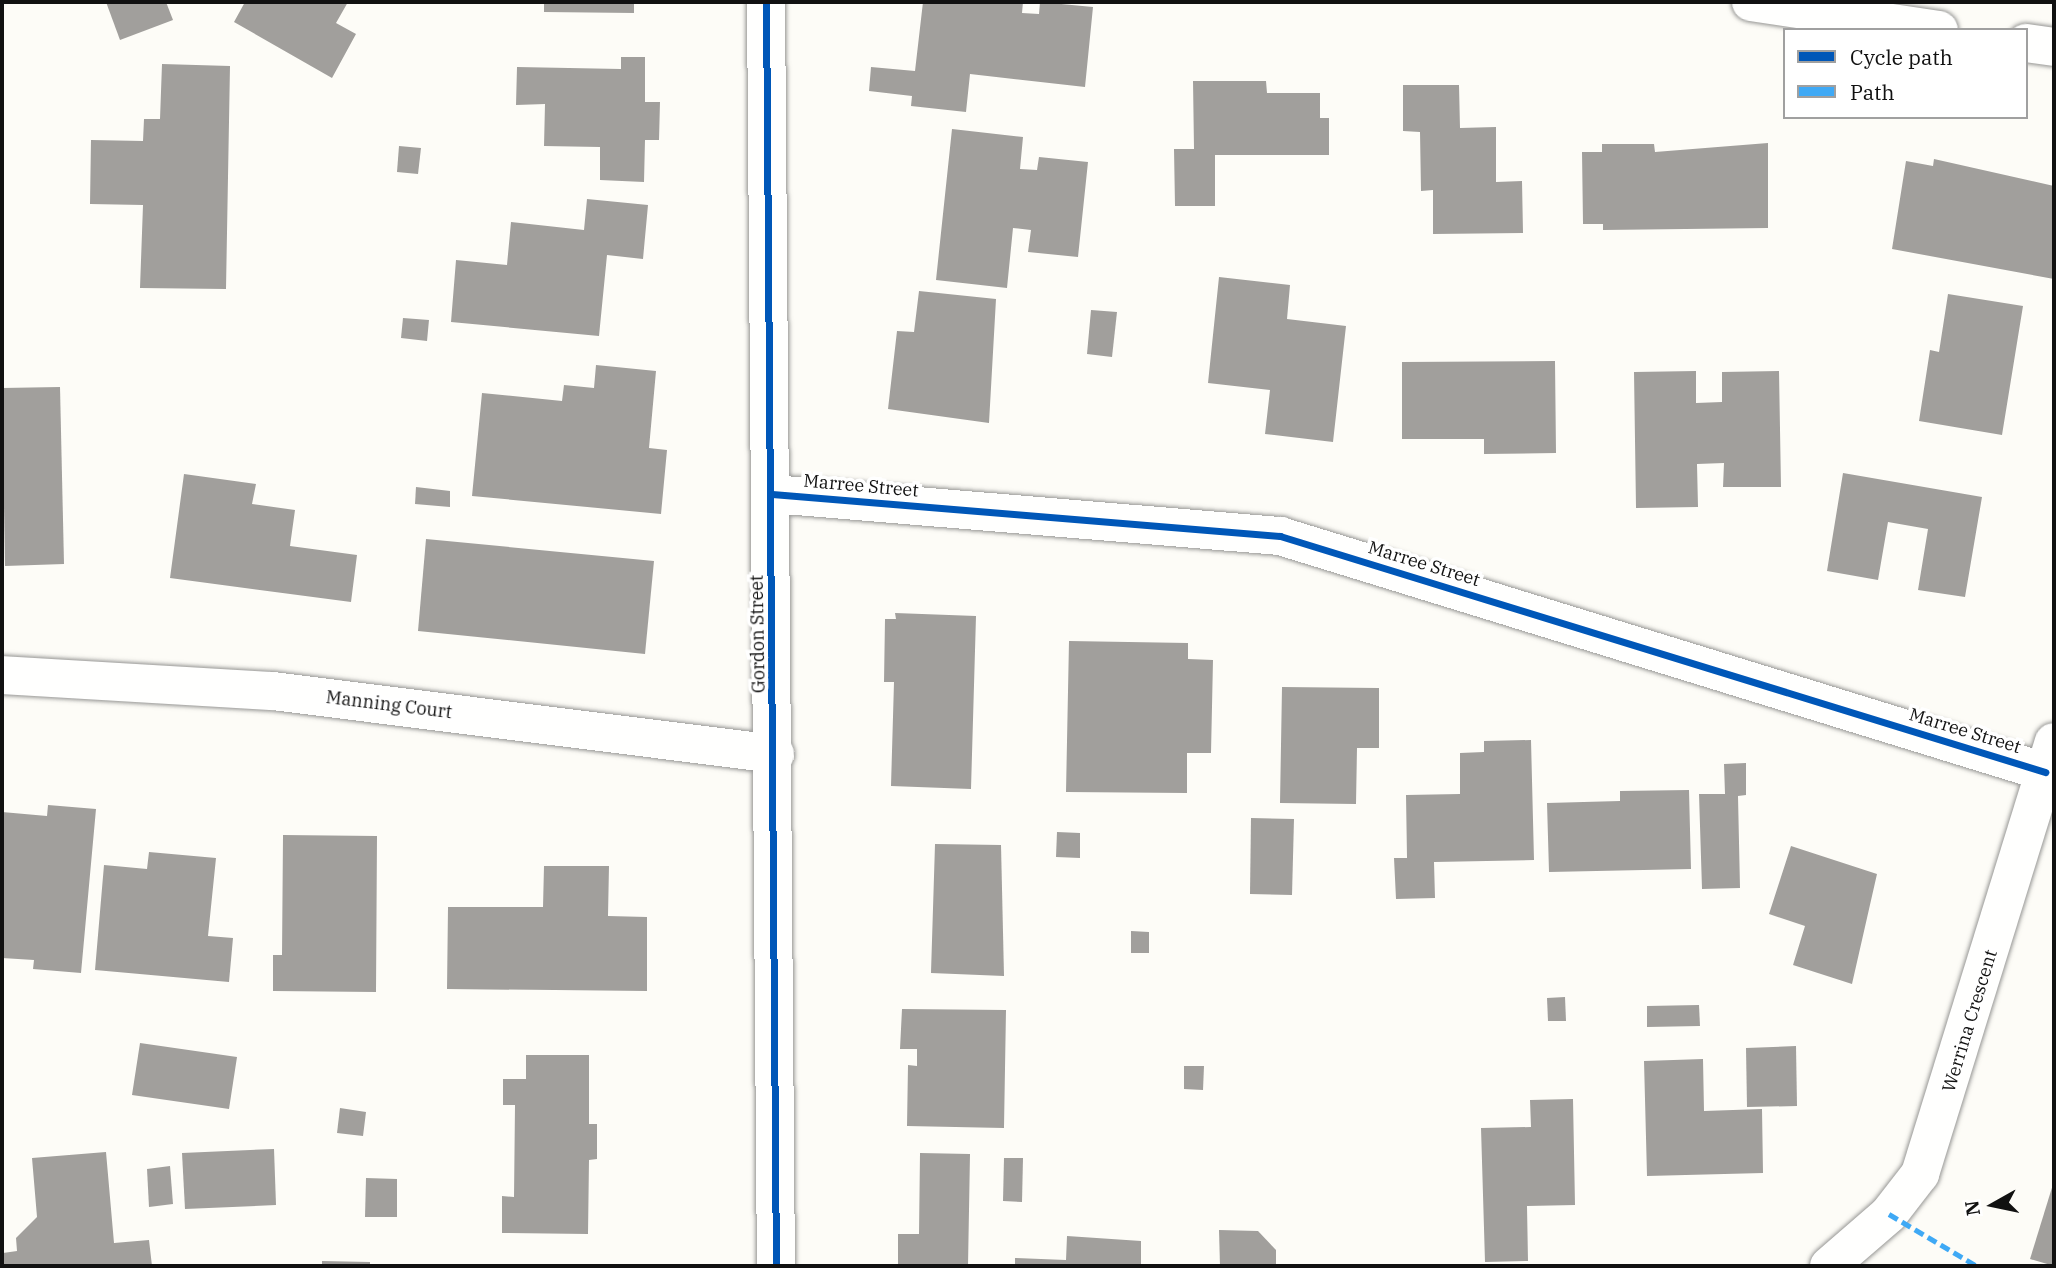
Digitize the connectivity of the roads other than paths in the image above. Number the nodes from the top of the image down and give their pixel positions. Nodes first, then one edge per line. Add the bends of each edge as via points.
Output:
1 (766, 2) edge
2 (1751, 2) edge
3 (1926, 28) edge
4 (2028, 43) edge
5 (2054, 47) edge
6 (772, 494) junction
7 (2, 675) edge
8 (775, 754) junction
9 (2050, 757) edge
10 (776, 1266) edge
11 (1829, 1266) edge

1 - 6 street, Gordon Street
2 - 3 street
4 - 5 street
6 - 8 street, Gordon Street
6 - 9 street, Marree Street via 1280,536
7 - 8 street, Manning Court via 273,691
8 - 10 street, Gordon Street
9 - 11 street, Werrina Crescent via 1920,1174 1889,1214

